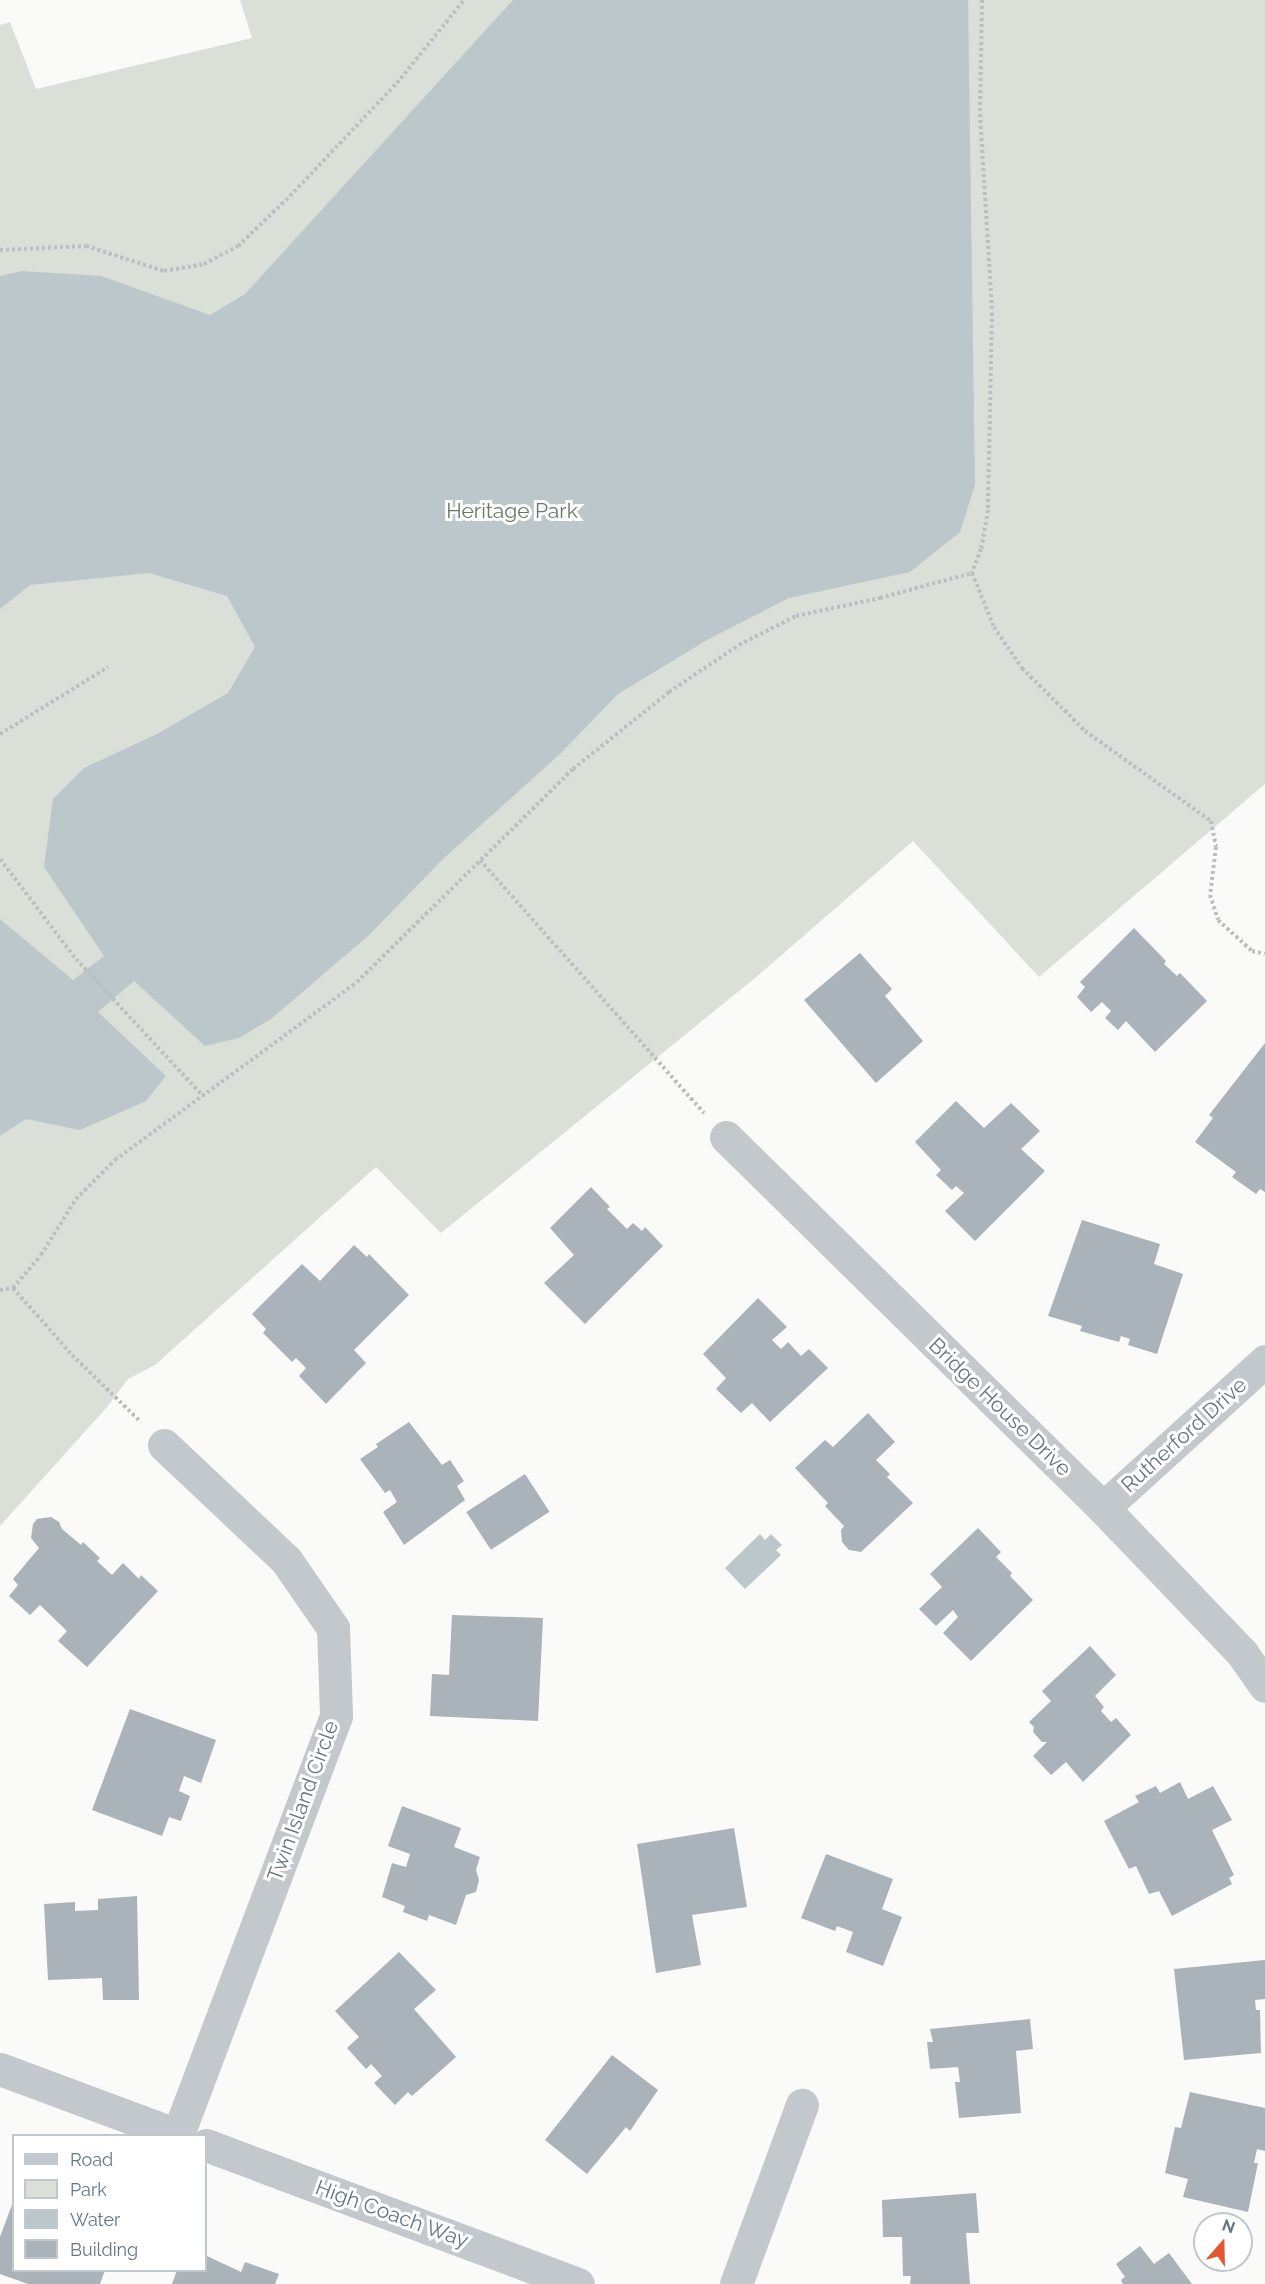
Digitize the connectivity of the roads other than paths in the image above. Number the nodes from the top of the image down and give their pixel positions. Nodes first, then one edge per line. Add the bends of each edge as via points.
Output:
1 (726, 1137) road end
2 (1265, 1362) edge
3 (164, 1445) road end
4 (1103, 1508) junction
5 (1265, 1686) edge
6 (0, 2069) edge
7 (802, 2104) dead end
8 (176, 2134) edge
9 (179, 2134) edge
10 (207, 2145) edge
11 (578, 2284) edge
12 (736, 2284) edge

1 - 4 street, Bridge House Drive
2 - 4 street, Rutherford Drive
3 - 9 street, Twin Island Circle via 286,1560 333,1628 336,1716
4 - 5 street, Bridge House Drive via 1242,1653
6 - 8 street
7 - 12 street
10 - 11 street, High Coach Way

